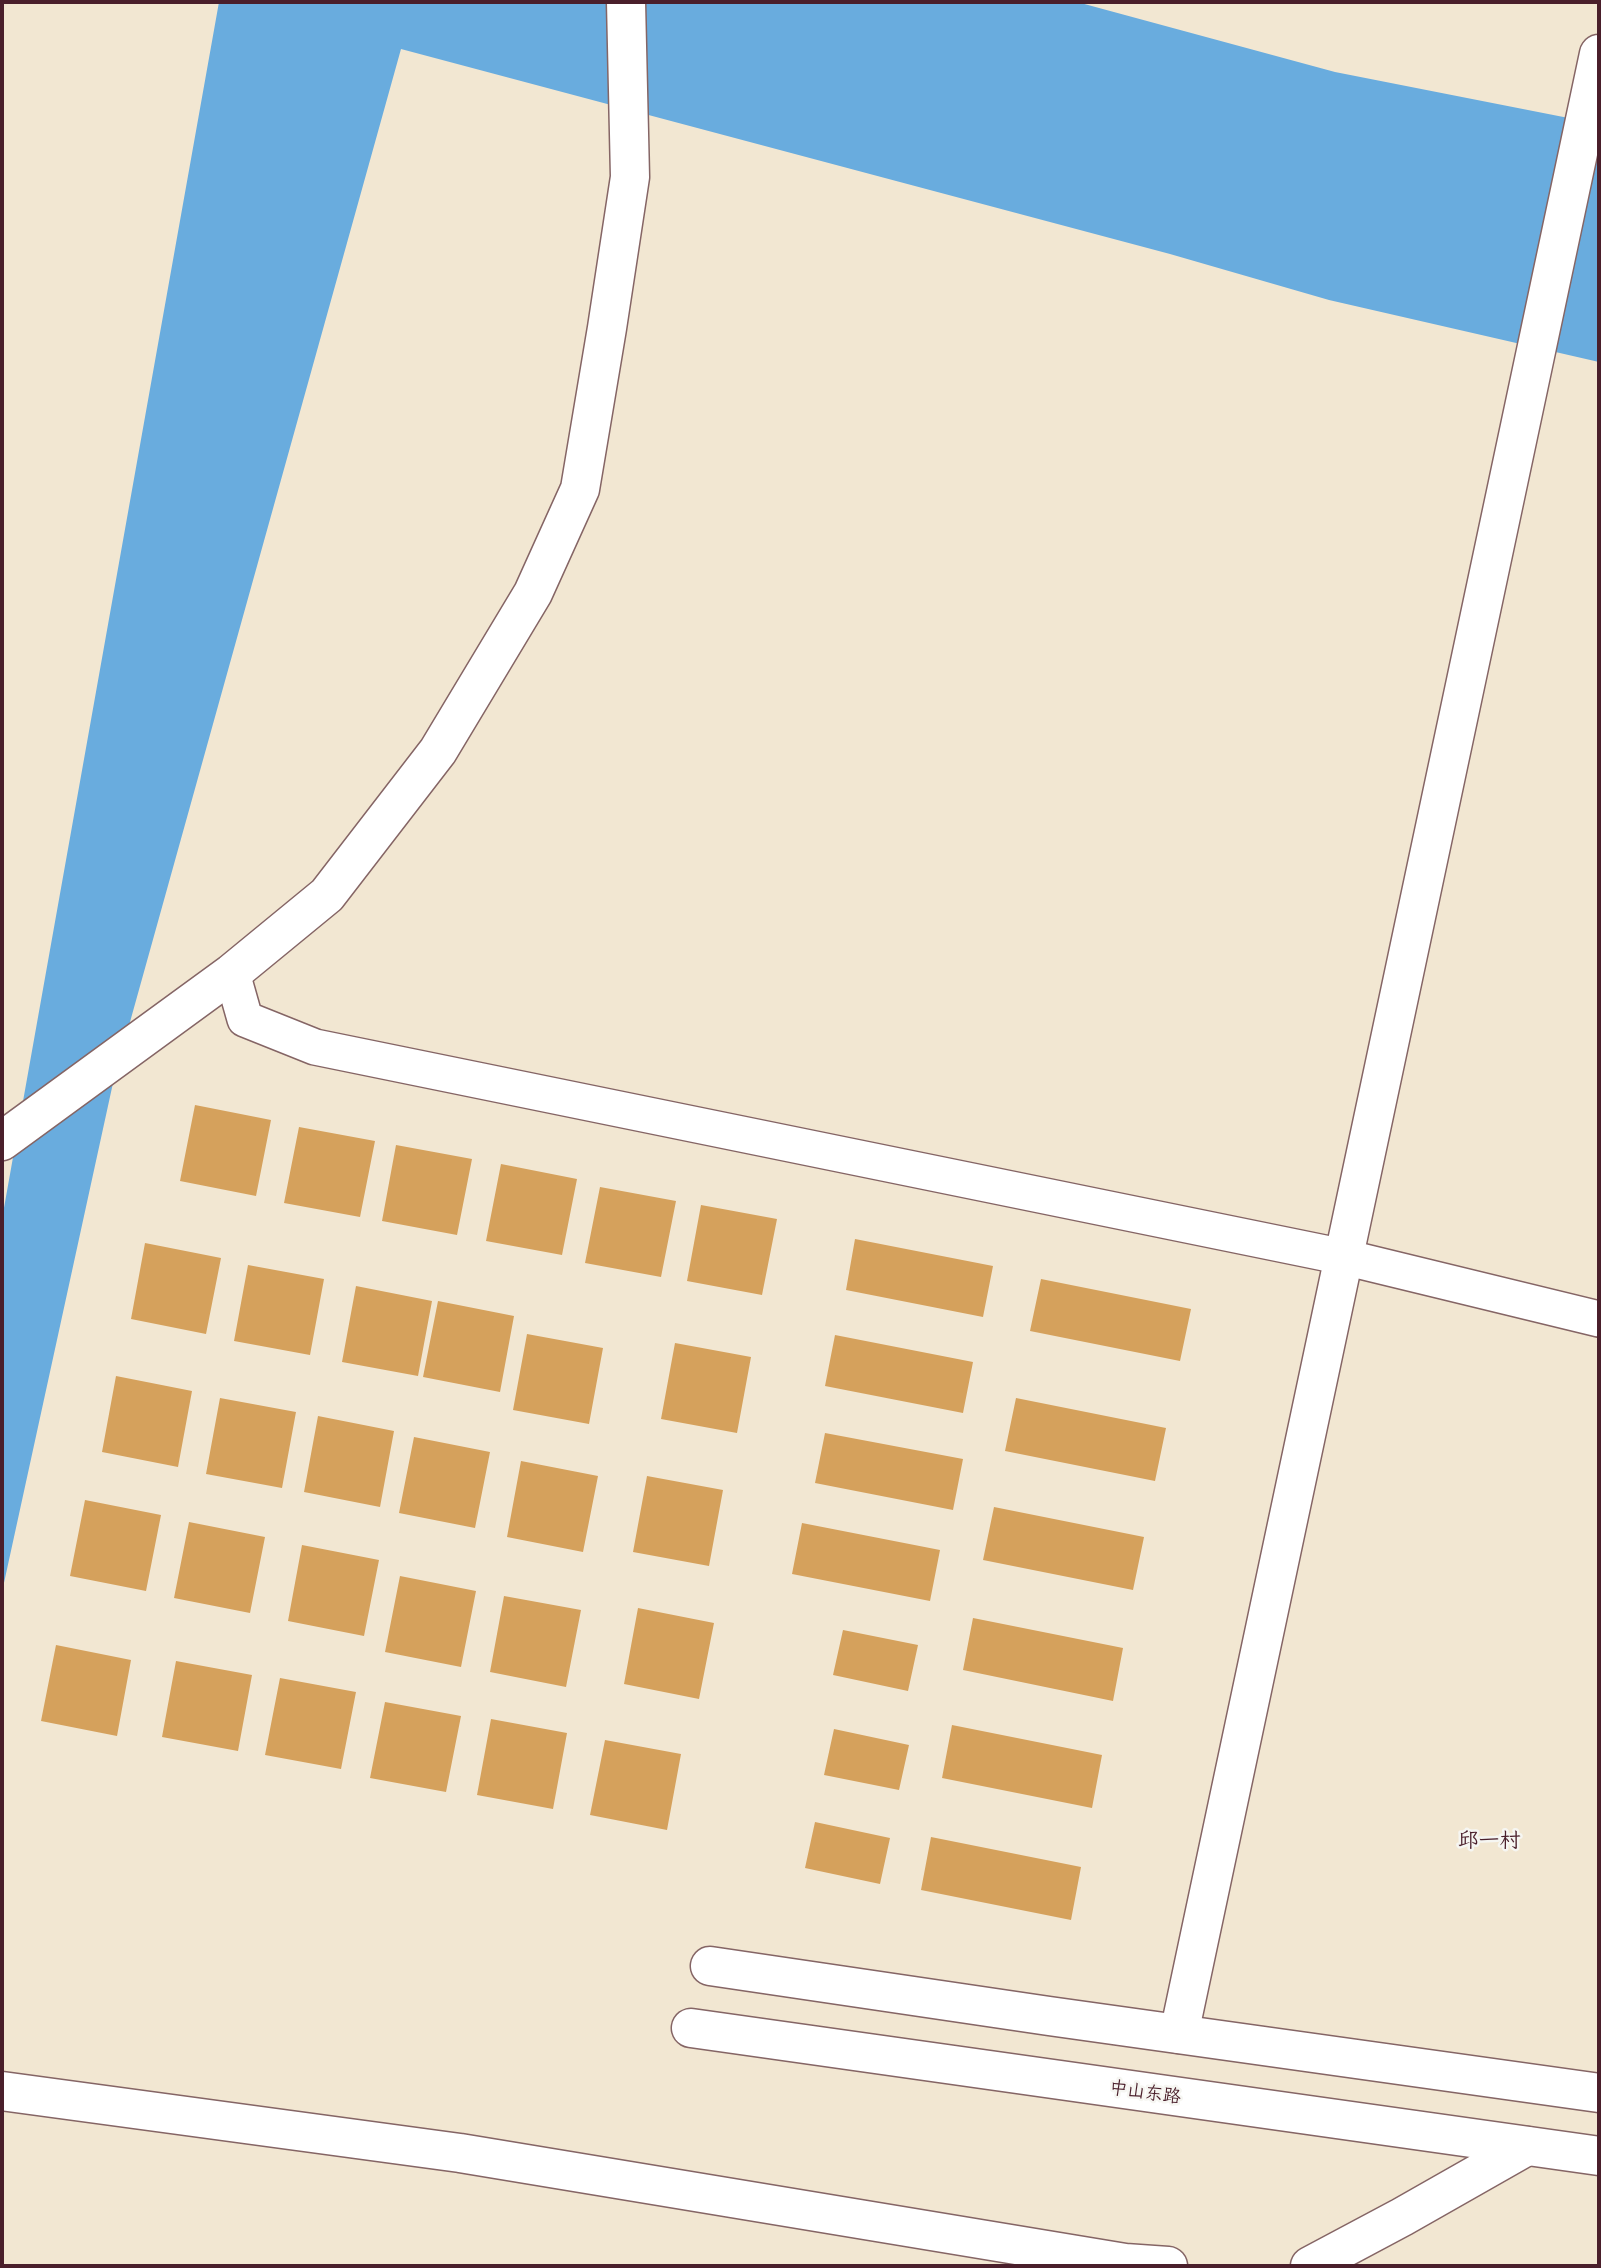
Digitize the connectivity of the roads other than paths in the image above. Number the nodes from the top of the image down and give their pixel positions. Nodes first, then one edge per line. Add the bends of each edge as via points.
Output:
1 (626, 2) edge
2 (1599, 54) edge
3 (232, 973) junction
4 (2, 1142) edge
5 (1344, 1256) junction
6 (1599, 1319) edge
7 (710, 1966) dead end
8 (691, 2028) dead end
9 (1179, 2034) junction
10 (2, 2091) edge
11 (1599, 2093) edge
12 (1527, 2147) junction
13 (1599, 2157) edge
14 (1168, 2266) edge
15 (1310, 2266) edge

1 - 3 street via 630,177 580,489 533,593 438,751 327,895
2 - 5 street
3 - 4 street
3 - 5 street via 245,1018 314,1047
5 - 6 street
5 - 9 street
7 - 9 street
8 - 12 street, 中山东路
9 - 11 street
10 - 14 street via 460,2153
12 - 13 street, 中山东路
12 - 15 street

